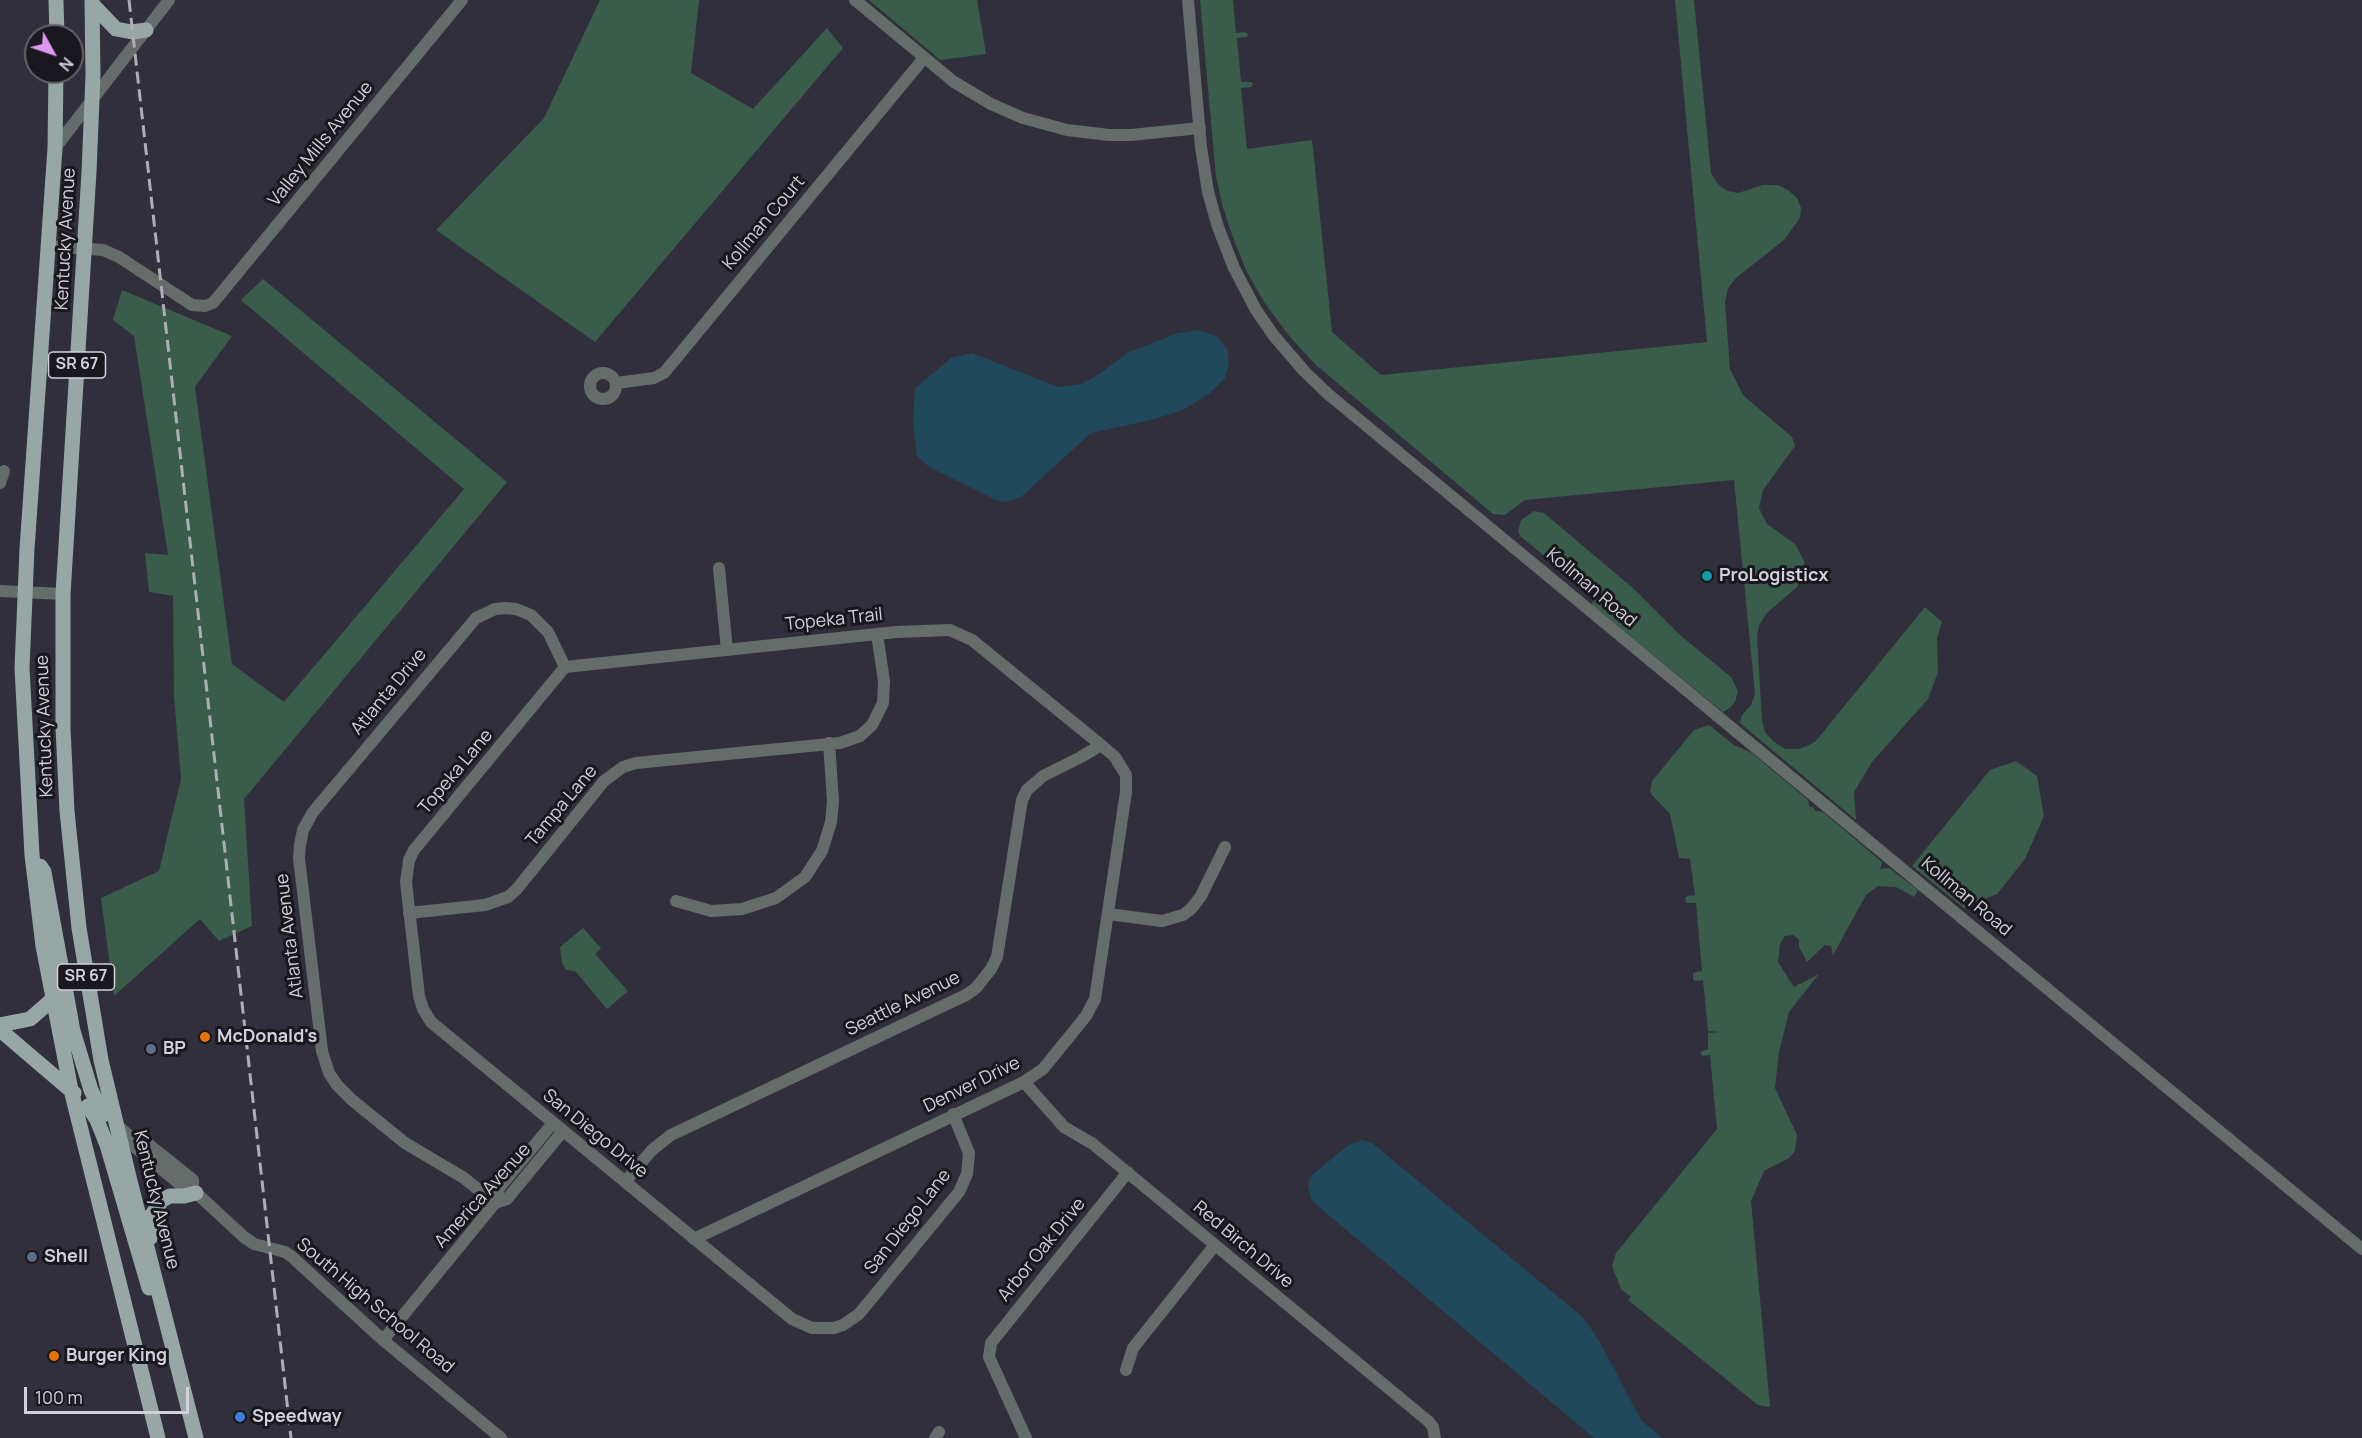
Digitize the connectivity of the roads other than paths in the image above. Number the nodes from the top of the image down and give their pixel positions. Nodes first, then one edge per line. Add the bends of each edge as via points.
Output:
1 (56, 0) edge
2 (169, 0) edge
3 (462, 0) edge
4 (855, 0) edge
5 (1188, 0) edge
6 (92, 2) edge
7 (57, 24) edge
8 (146, 30) junction
9 (924, 58) junction
10 (56, 84) edge
11 (93, 98) junction
12 (1200, 128) junction
13 (55, 148) junction
14 (48, 246) junction
15 (85, 249) junction
16 (616, 383) dead end
17 (4, 471) dead end
18 (0, 483) edge
19 (719, 568) dead end
20 (0, 591) edge
21 (26, 592) junction
22 (63, 594) junction
23 (878, 634) junction
24 (727, 650) junction
25 (565, 667) junction
26 (829, 744) junction
27 (1101, 745) junction
28 (1125, 772) joint
29 (302, 833) joint
30 (1225, 847) dead end
31 (32, 855) junction
32 (676, 901) dead end
33 (410, 913) junction
34 (1108, 914) junction
35 (53, 999) junction
36 (0, 1025) edge
37 (0, 1030) edge
38 (1024, 1082) junction
39 (76, 1095) junction
40 (953, 1114) junction
41 (103, 1115) junction
42 (117, 1125) junction
43 (558, 1127) junction
44 (1128, 1172) junction
45 (626, 1182) junction
46 (195, 1191) junction
47 (495, 1203) junction
48 (694, 1239) junction
49 (1215, 1245) junction
50 (2362, 1249) edge
51 (150, 1256) junction
52 (160, 1298) junction
53 (830, 1329) joint
54 (383, 1340) junction
55 (1126, 1370) dead end
56 (158, 1438) edge
57 (196, 1438) edge
58 (501, 1438) edge
59 (1026, 1438) edge
60 (1435, 1438) edge

1 - 7 main road
2 - 8 street
3 - 15 street, Valley Mills Avenue via 218,298 206,306 192,305 114,254
4 - 9 street
5 - 12 street, Kollman Road
6 - 8 main road via 116,29
6 - 11 main road, Kentucky Avenue / SR 67
8 - 11 street
9 - 12 street via 976,96 1049,126 1109,135
9 - 16 street, Kollman Court via 664,373
10 - 13 main road, Kentucky Avenue / SR 67
11 - 13 street
11 - 15 main road, Kentucky Avenue / SR 67
12 - 50 street, Kollman Road via 1212,208 1234,268 1270,330 1315,382
13 - 14 main road, Kentucky Avenue / SR 67
14 - 15 street
14 - 21 main road, Kentucky Avenue / SR 67
15 - 22 main road, Kentucky Avenue / SR 67
17 - 18 street
19 - 24 street
20 - 21 street
21 - 22 street
21 - 31 main road, Kentucky Avenue / SR 67 via 23,680
22 - 42 main road, Kentucky Avenue / SR 67 via 64,760 73,878 89,993
23 - 24 street, Topeka Trail
23 - 26 street, Tampa Lane via 884,681 881,711 860,736
23 - 27 street, Topeka Trail via 941,629 959,632
24 - 25 street, Topeka Trail
25 - 29 street, Atlanta Drive via 546,630 525,612 495,609 472,621 313,812
25 - 33 street, Topeka Lane via 414,850 406,871
26 - 32 street via 831,822 822,851 805,876 776,898 752,908 711,911
26 - 33 street, Tampa Lane via 623,767 604,781 508,897 485,905
27 - 28 street, Topeka Trail
27 - 45 street, Seattle Avenue via 1043,776 1027,790 1022,800 997,957 976,988 671,1135 651,1150
28 - 34 street, Denver Drive via 1126,792
29 - 47 street, Atlanta Avenue via 299,858 322,1051 329,1073 352,1100 405,1143 464,1178
30 - 34 street via 1201,896 1183,915 1162,921
31 - 35 main road, Kentucky Avenue / SR 67
31 - 41 main road via 44,872 79,1055
33 - 43 street, San Diego Drive via 420,1002 430,1022
34 - 38 street, Denver Drive via 1090,1011 1043,1069
35 - 36 main road via 30,1019
35 - 39 main road, Kentucky Avenue / SR 67
37 - 39 main road, South High School Road
38 - 40 street, Denver Drive
38 - 44 street, Red Birch Drive via 1064,1127 1091,1142
39 - 41 main road, South High School Road
39 - 52 main road via 97,1120 148,1288
39 - 56 main road, Kentucky Avenue / SR 67
40 - 48 street, Denver Drive
40 - 53 street, San Diego Lane via 969,1153 962,1187 859,1314
41 - 42 main road, South High School Road
42 - 46 street, South High School Road via 133,1139 142,1139 193,1180
42 - 51 main road, Kentucky Avenue / SR 67
43 - 45 street, San Diego Drive
43 - 47 street, America Avenue via 507,1199
44 - 49 street, Red Birch Drive
44 - 59 street, Arbor Oak Drive via 991,1342 989,1357
45 - 48 street, San Diego Drive
46 - 51 main road via 170,1196 155,1210 150,1222
46 - 54 street, South High School Road via 254,1244 291,1256
47 - 54 street, America Avenue
48 - 53 street, San Diego Drive via 795,1321 812,1328
49 - 55 street via 1133,1348
49 - 60 street, Red Birch Drive via 1428,1421
51 - 52 main road, Kentucky Avenue / SR 67
52 - 57 main road, Kentucky Avenue / SR 67
54 - 58 street, South High School Road

